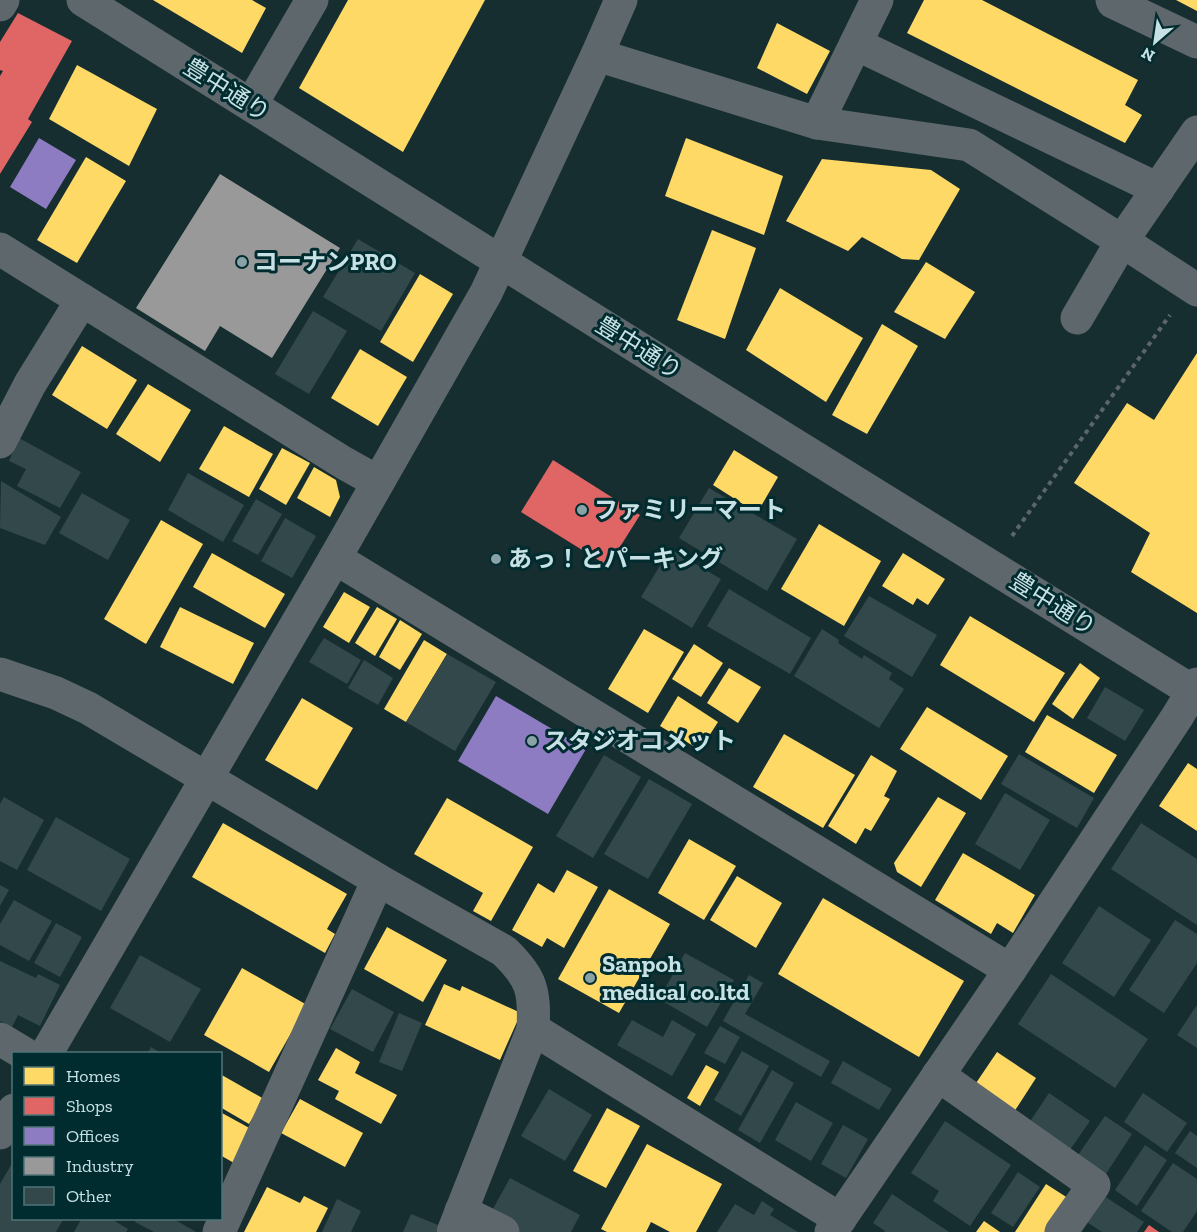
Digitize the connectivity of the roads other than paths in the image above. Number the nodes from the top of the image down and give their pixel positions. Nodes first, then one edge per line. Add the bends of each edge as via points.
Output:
1 (3, 0) edge
2 (83, 0) edge
3 (312, 0) edge
4 (621, 0) edge
5 (877, 0) edge
6 (1112, 0) edge
7 (0, 5) edge
8 (1197, 42) edge
9 (856, 44) junction
10 (597, 55) junction
11 (251, 105) junction
12 (817, 123) junction
13 (1197, 132) edge
14 (1158, 189) junction
15 (1122, 241) junction
16 (0, 249) edge
17 (501, 261) junction
18 (1194, 288) edge
19 (82, 300) junction
20 (1077, 318) dead end
21 (0, 442) edge
22 (378, 482) junction
23 (334, 558) junction
24 (0, 674) edge
25 (1196, 690) edge
26 (206, 778) junction
27 (378, 880) junction
28 (1010, 970) junction
29 (533, 1029) junction
30 (0, 1039) edge
31 (23, 1052) edge
32 (47, 1052) edge
33 (938, 1076) junction
34 (12, 1113) edge
35 (0, 1133) edge
36 (457, 1222) edge
37 (836, 1226) edge
38 (219, 1232) edge
39 (503, 1232) edge
40 (1061, 1232) edge

1 - 7 street
2 - 11 street, 豊中通り
3 - 11 street
4 - 10 street
5 - 9 street
6 - 8 street
9 - 12 street
9 - 14 street
10 - 12 street
10 - 17 street
11 - 17 street, 豊中通り
12 - 15 street via 969,145
13 - 14 street
14 - 15 street
15 - 18 street
15 - 20 street
16 - 19 street
17 - 22 street
17 - 25 street, 豊中通り
19 - 21 street via 30,384
19 - 22 street
22 - 23 street
23 - 26 street
23 - 28 street
24 - 26 street via 88,708
25 - 28 street
26 - 27 street
26 - 32 street
27 - 29 street via 504,951 520,966 531,986
27 - 38 street
28 - 33 street
29 - 36 street
29 - 37 street
30 - 31 street
33 - 37 street
33 - 40 street via 1094,1185
34 - 35 street
36 - 39 street

